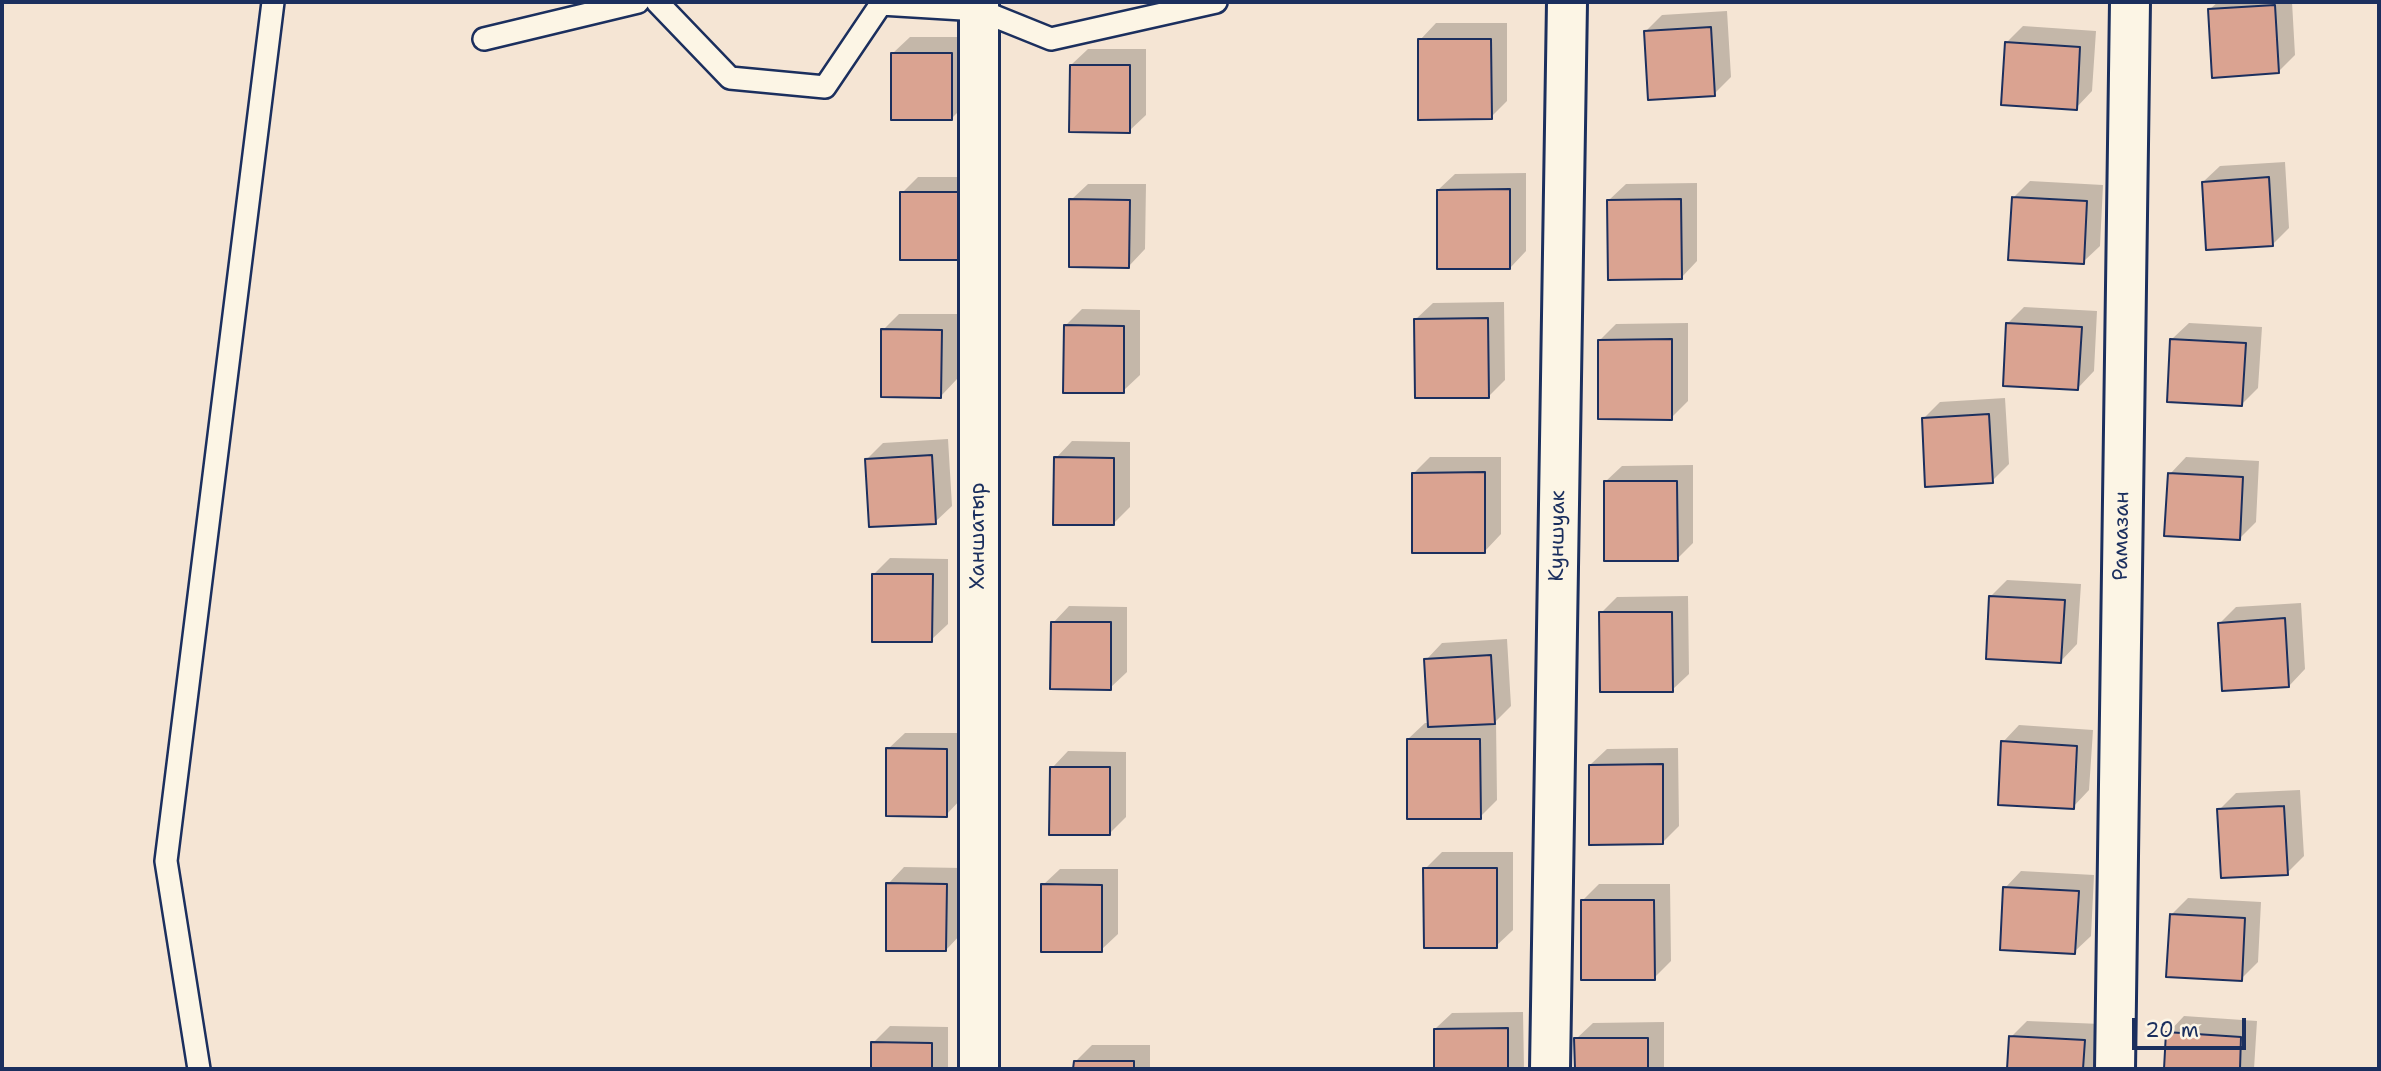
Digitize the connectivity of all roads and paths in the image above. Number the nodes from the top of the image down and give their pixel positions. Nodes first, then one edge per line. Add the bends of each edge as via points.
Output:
1 (273, 2) edge
2 (638, 2) edge
3 (657, 2) edge
4 (1216, 2) edge
5 (1567, 2) edge
6 (2130, 2) edge
7 (979, 6) edge
8 (484, 39) dead end
9 (200, 1069) edge
10 (979, 1069) edge
11 (1550, 1069) edge
12 (2115, 1069) edge

1 - 9 lane via 166,861
2 - 8 lane
3 - 7 lane via 730,78 825,87 881,4
4 - 7 lane via 1051,39
5 - 11 street, Куншуак
6 - 12 street, Рамазан
7 - 10 street, Ханшатыр

